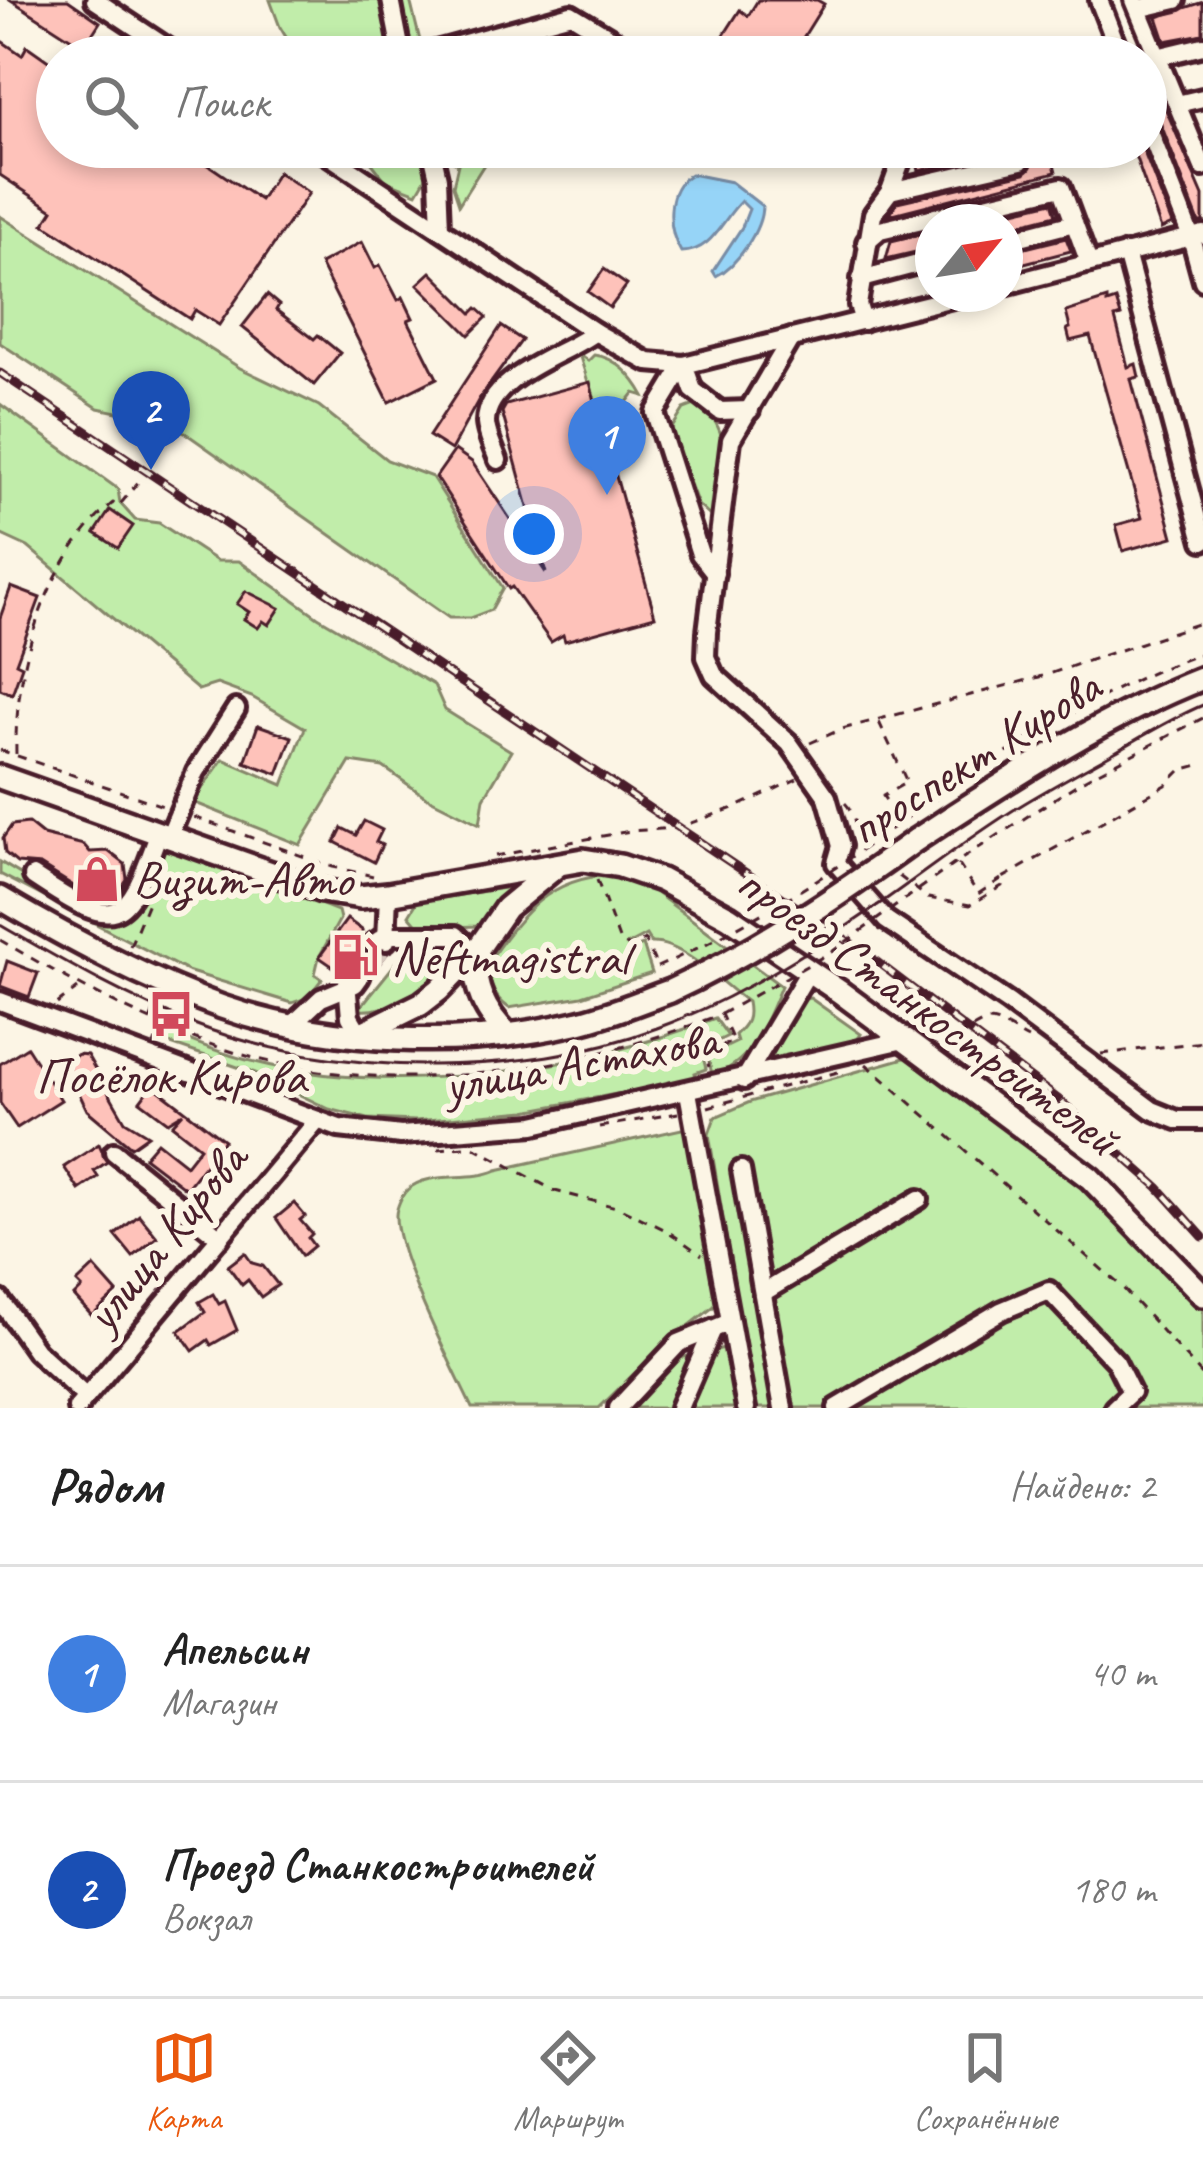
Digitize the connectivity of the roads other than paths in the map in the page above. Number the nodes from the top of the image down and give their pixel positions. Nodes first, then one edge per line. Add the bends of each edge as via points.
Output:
1 (95, 0) edge
2 (391, 0) edge
3 (1099, 0) edge
4 (1176, 0) edge
5 (1136, 4) edge
6 (149, 36) edge
7 (398, 36) edge
8 (491, 36) edge
9 (607, 36) edge
10 (1113, 36) edge
11 (1149, 36) edge
12 (1203, 46) edge
13 (1167, 55) edge
14 (1167, 80) edge
15 (1203, 98) edge
16 (1177, 104) junction
17 (1199, 146) edge
18 (1203, 167) edge
19 (348, 168) edge
20 (436, 168) edge
21 (898, 168) edge
22 (987, 168) edge
23 (1167, 168) edge
24 (890, 191) junction
25 (1073, 223) junction
26 (440, 229) junction
27 (1197, 236) edge
28 (1023, 237) edge
29 (866, 242) junction
30 (1126, 253) junction
31 (1089, 263) junction
32 (915, 265) edge
33 (861, 280) junction
34 (1023, 280) edge
35 (1203, 281) edge
36 (915, 308) edge
37 (863, 321) junction
38 (595, 332) junction
39 (791, 338) junction
40 (683, 365) junction
41 (750, 410) junction
42 (498, 460) dead end
43 (1203, 541) edge
44 (715, 572) junction
45 (1203, 678) edge
46 (236, 709) dead end
47 (0, 778) edge
48 (163, 837) junction
49 (573, 861) junction
50 (32, 876) dead end
51 (387, 886) junction
52 (0, 898) edge
53 (475, 953) junction
54 (809, 971) junction
55 (670, 991) joint
56 (0, 1001) edge
57 (292, 1025) junction
58 (360, 1034) junction
59 (508, 1035) junction
60 (914, 1044) junction
61 (744, 1080) junction
62 (690, 1101) junction
63 (318, 1120) junction
64 (1203, 1120) edge
65 (114, 1153) dead end
66 (741, 1170) dead end
67 (919, 1199) dead end
68 (220, 1238) junction
69 (763, 1293) junction
70 (1203, 1295) edge
71 (0, 1300) edge
72 (722, 1325) junction
73 (82, 1403) edge
74 (743, 1405) edge
75 (618, 1408) edge
76 (679, 1408) edge
77 (784, 1408) edge
78 (838, 1408) edge
79 (1114, 1408) edge

1 - 6 street
2 - 7 street
3 - 10 street
4 - 5 street
5 - 11 street
8 - 9 street via 571,14
12 - 13 street
14 - 16 street
15 - 16 street
16 - 17 street
17 - 18 street
19 - 26 street
20 - 26 street
21 - 24 street
22 - 24 street
23 - 27 street
24 - 29 street
25 - 28 street
25 - 29 street via 1061,187 880,230
25 - 31 street
26 - 38 street
27 - 30 street
27 - 35 street
29 - 33 street
30 - 31 street
30 - 43 street
31 - 34 street
32 - 33 street
33 - 37 street
36 - 37 street
37 - 39 street
38 - 40 street via 648,362
38 - 42 street via 534,363 493,402 486,422
39 - 40 street
39 - 41 street
40 - 41 street via 693,390 720,411
40 - 44 street via 655,413 700,554
41 - 44 street via 731,440
44 - 64 street via 706,657 714,675 811,769 841,846 836,863 886,920 1152,1110
45 - 55 main road, проспект Кирова, bridge via 1055,754 842,894
46 - 48 street
47 - 48 main road
48 - 50 street via 138,891 114,915 86,909
48 - 51 main road via 322,891 360,897
49 - 51 main road
49 - 53 main road via 506,908
49 - 54 main road, проезд Станкостроителей via 661,880
51 - 53 street via 380,943 456,935
52 - 57 main road, улица Астахова via 164,985
53 - 58 main road via 421,1004
53 - 59 main road via 481,1000
54 - 60 main road, проезд Станкостроителей
54 - 61 street
55 - 59 main road, улица Астахова via 577,1023
56 - 63 street, улица Астахова
57 - 58 main road, улица Астахова
57 - 58 street via 353,978 350,1017
58 - 59 main road, улица Астахова
60 - 61 street, улица Астахова
60 - 70 main road, проезд Станкостроителей via 1090,1178
61 - 62 street, улица Астахова
62 - 63 street, улица Астахова via 467,1133 401,1135
62 - 72 street via 719,1260
63 - 68 street, улица Кирова
65 - 68 street
66 - 69 street
67 - 69 street
68 - 73 street, улица Кирова
69 - 77 street
71 - 73 street
72 - 74 street via 736,1352
72 - 75 street via 679,1343
72 - 76 street
78 - 79 street via 1049,1291 1116,1362 1131,1392

